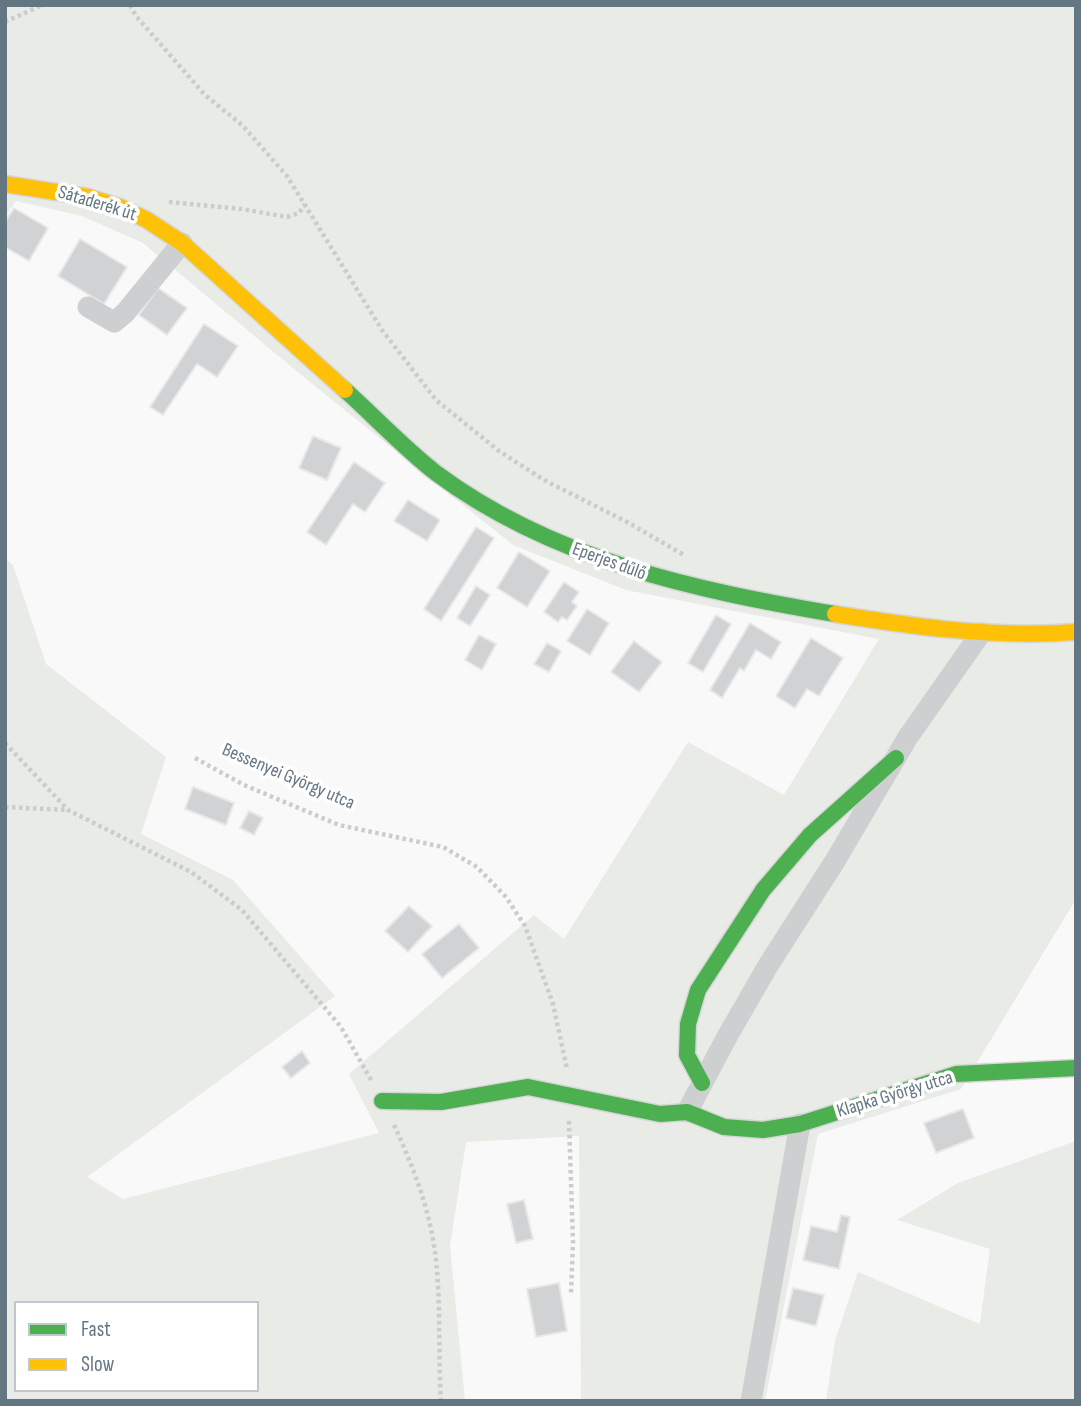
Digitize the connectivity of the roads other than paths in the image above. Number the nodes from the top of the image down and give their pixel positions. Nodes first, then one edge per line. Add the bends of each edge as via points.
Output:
1 (5, 184) edge
2 (182, 243) junction
3 (89, 307) dead end
4 (299, 350) joint
5 (1076, 632) edge
6 (981, 633) junction
7 (896, 758) junction
8 (1076, 1068) edge
9 (702, 1083) junction
10 (382, 1101) road end
11 (687, 1112) junction
12 (800, 1124) junction
13 (751, 1401) edge

1 - 2 street, Sátaderék út via 62,191 118,207
2 - 3 street via 114,322
2 - 4 street, Sátaderék út
4 - 6 street, Eperjes dűlő via 435,472 518,524 562,544 659,579 895,624
5 - 6 street, Eperjes dűlő via 1031,636
6 - 7 street
7 - 9 street
7 - 9 street via 810,835 771,881 698,990 688,1024 687,1055
8 - 12 street, Klapka György utca via 956,1074
9 - 11 street
10 - 11 street, Klapka György utca via 441,1102 528,1087 619,1108 660,1114
11 - 12 street, Klapka György utca via 724,1128 763,1130
12 - 13 street

